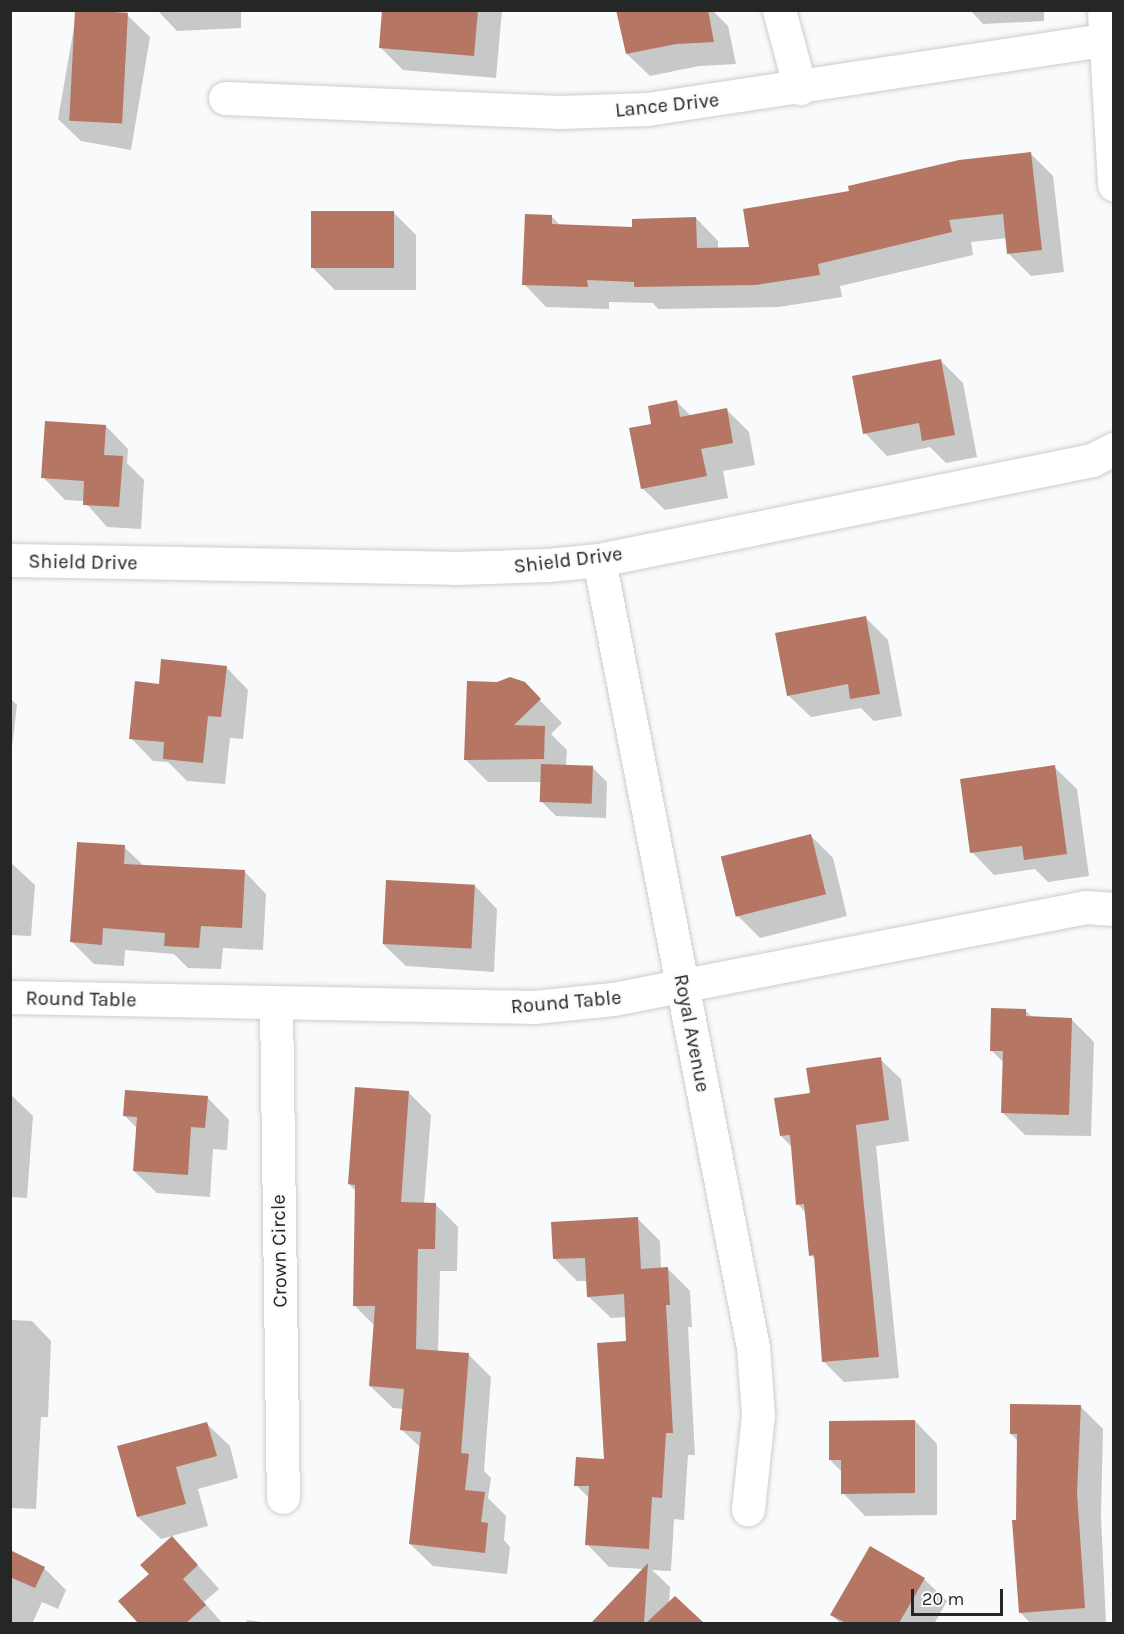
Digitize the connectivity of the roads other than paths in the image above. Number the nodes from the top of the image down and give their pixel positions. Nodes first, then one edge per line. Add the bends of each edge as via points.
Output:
1 (779, 10) edge
2 (1104, 25) edge
3 (800, 88) junction
4 (225, 98) dead end
5 (1113, 184) edge
6 (1113, 449) edge
7 (10, 560) edge
8 (599, 560) junction
9 (1113, 909) edge
10 (682, 985) junction
11 (10, 998) edge
12 (276, 1004) junction
13 (283, 1497) dead end
14 (748, 1509) dead end

1 - 3 street
2 - 3 street, Lance Drive
2 - 5 street
3 - 4 street, Lance Drive via 691,105 605,111
6 - 8 street, Shield Drive via 1092,460
7 - 8 street, Shield Drive via 474,568
8 - 10 street, Royal Avenue
9 - 10 street, Round Table via 1086,907
10 - 12 street, Round Table via 613,999 534,1007
10 - 14 street, Royal Avenue via 753,1347 758,1415
11 - 12 street, Round Table
12 - 13 street, Crown Circle

